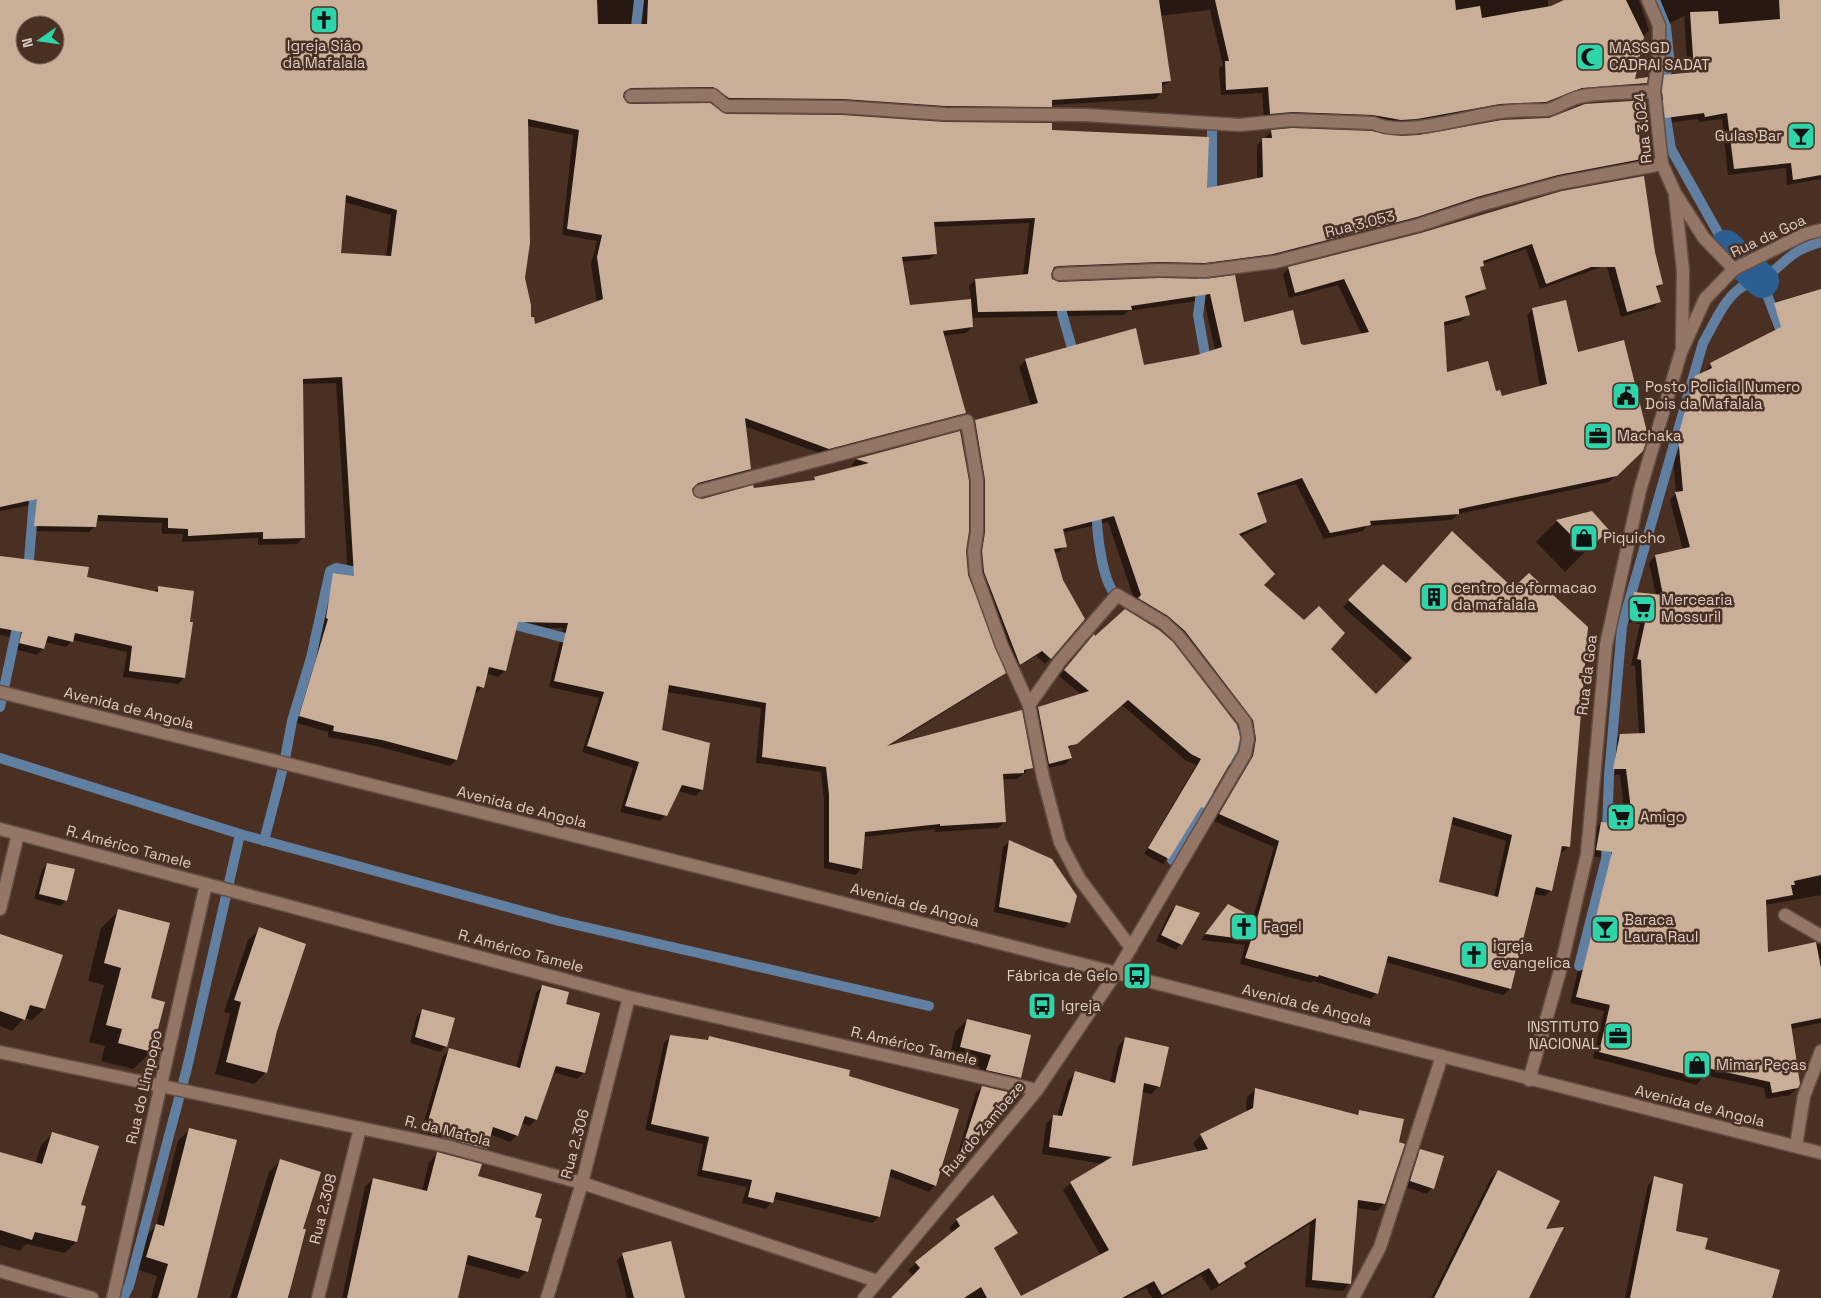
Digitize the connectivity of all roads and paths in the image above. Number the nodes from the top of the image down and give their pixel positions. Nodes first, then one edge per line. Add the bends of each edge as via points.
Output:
1 (1648, 0) edge
2 (1654, 90) junction
3 (631, 96) dead end
4 (1662, 164) junction
5 (1675, 193) junction
6 (1821, 230) edge
7 (1734, 269) junction
8 (1059, 274) dead end
9 (1681, 352) junction
10 (700, 492) dead end
11 (0, 692) edge
12 (1029, 705) junction
13 (0, 829) edge
14 (18, 834) junction
15 (206, 884) junction
16 (0, 909) edge
17 (1785, 915) dead end
18 (1821, 936) edge
19 (1131, 948) junction
20 (1116, 973) junction
21 (629, 997) junction
22 (1821, 1051) edge
23 (0, 1052) edge
24 (1442, 1056) junction
25 (1529, 1080) junction
26 (161, 1086) junction
27 (1037, 1090) junction
28 (360, 1128) junction
29 (1796, 1146) junction
30 (1821, 1153) edge
31 (582, 1183) junction
32 (0, 1271) edge
33 (877, 1281) junction
34 (92, 1298) edge
35 (113, 1298) edge
36 (318, 1298) edge
37 (547, 1298) edge
38 (864, 1298) edge
39 (1353, 1298) edge

1 - 2 street, Rua 3.024 via 1659,25
2 - 3 street via 1584,96 1565,100 1547,110 1501,112 1439,124 1384,128 1373,123 1300,120 1239,125 1086,115 945,114 842,107 726,106 713,95
2 - 4 street, Rua 3.024
4 - 5 street, Rua 3.024
4 - 8 street, Rua 3.053 via 1560,183 1419,225 1275,262 1205,271
5 - 7 street, Rua 3.024 via 1704,238
5 - 9 street, Rua 3.024 via 1683,271
6 - 7 street, Rua da Goa
7 - 9 street, Rua da Goa via 1705,299
9 - 25 street, Rua da Goa via 1640,490 1606,644 1587,854 1560,972
10 - 12 street via 967,420 977,480 976,574 1002,646
11 - 20 street, Avenida de Angola
12 - 19 street via 1060,842 1079,878
12 - 19 street, Rua do Zambeze via 1060,661 1117,595 1169,627 1244,722 1248,738 1245,754
13 - 14 street, R. Américo Tamele
14 - 15 street, R. Américo Tamele
14 - 16 street
15 - 21 street, R. Américo Tamele
15 - 26 street, Rua do Limpopo
17 - 18 street
19 - 20 street, Rua do Zambeze
20 - 24 street, Avenida de Angola
20 - 27 street, Rua do Zambeze
21 - 27 street, R. Américo Tamele
21 - 31 street, Rua 2.306
22 - 29 street via 1804,1096
23 - 26 street, R. da Matola
24 - 25 street, Avenida de Angola
24 - 39 street via 1380,1247
25 - 29 street, Avenida de Angola
26 - 28 street, R. da Matola
26 - 35 street, Rua do Limpopo
27 - 33 street, Rua do Zambeze
28 - 31 street, R. da Matola via 446,1146
28 - 36 street, Rua 2.308
29 - 30 street, Avenida de Angola
31 - 33 street, R. da Matola
31 - 37 street, Rua 2.306
32 - 34 street
33 - 38 street, Rua do Zambeze

